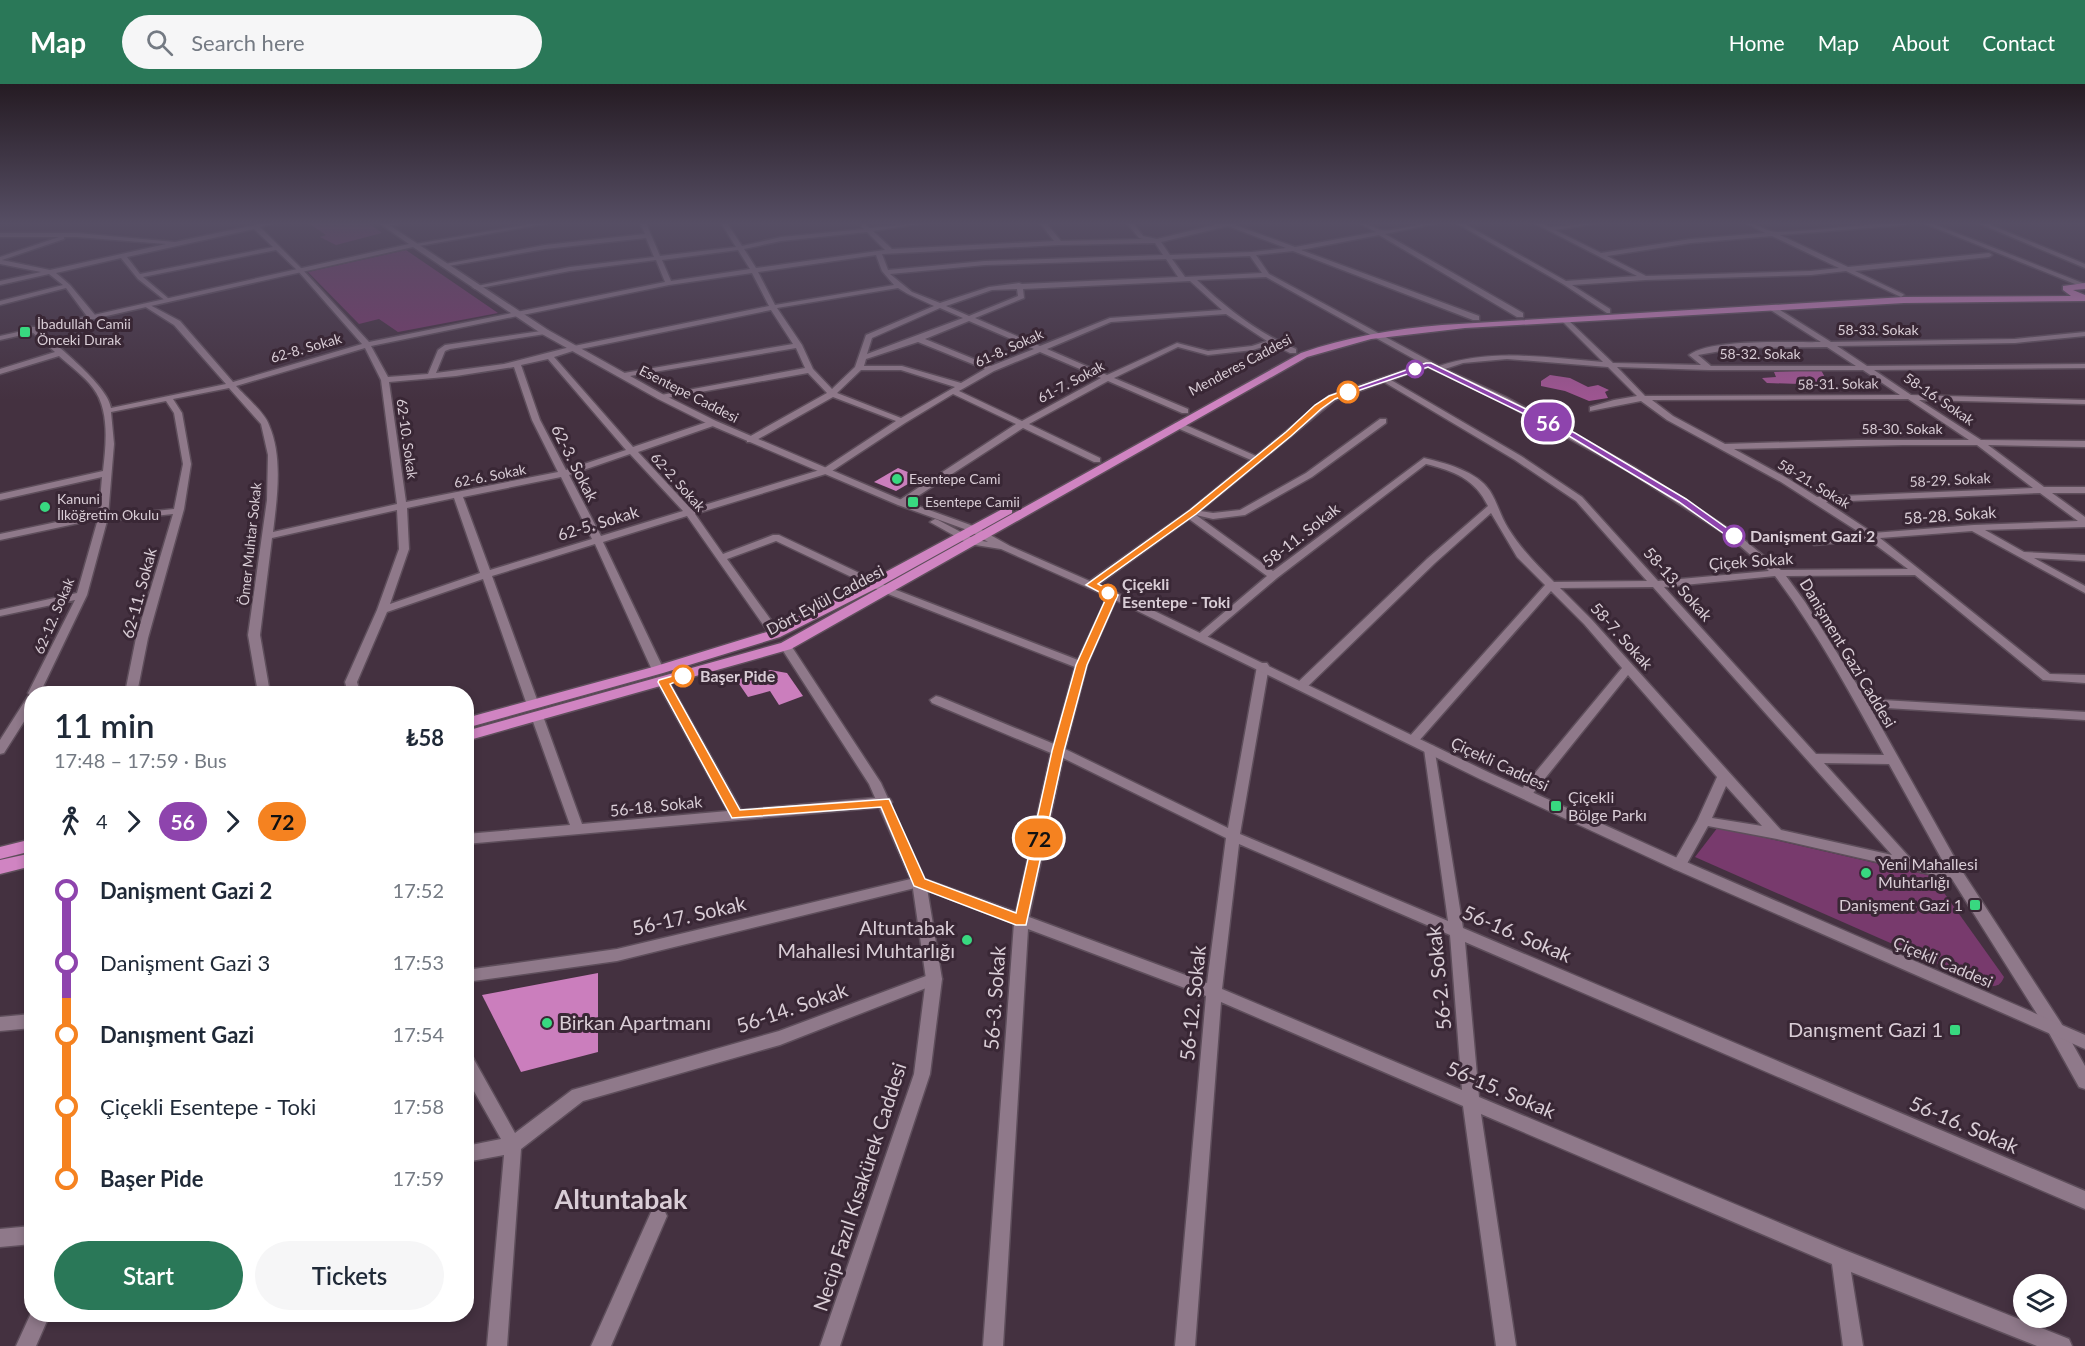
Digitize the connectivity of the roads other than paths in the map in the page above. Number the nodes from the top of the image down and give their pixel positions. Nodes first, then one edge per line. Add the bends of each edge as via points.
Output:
1 (63, 282) edge
2 (146, 282) edge
3 (247, 282) edge
4 (311, 282) edge
5 (468, 282) edge
6 (504, 282) edge
7 (676, 282) edge
8 (759, 282) edge
9 (894, 282) edge
10 (1106, 282) edge
11 (1190, 282) edge
12 (1279, 282) edge
13 (1381, 282) edge
14 (1462, 282) edge
15 (1583, 282) edge
16 (1874, 282) edge
17 (2054, 282) edge
18 (669, 283) joint
19 (1565, 283) joint
20 (1019, 285) junction
21 (68, 286) junction
22 (898, 286) junction
23 (2085, 286) edge
24 (475, 287) junction
25 (2066, 287) junction
26 (1901, 295) junction
27 (2085, 298) edge
28 (167, 300) junction
29 (0, 303) edge
30 (146, 305) junction
31 (939, 306) junction
32 (772, 307) junction
33 (1772, 307) junction
34 (1607, 310) junction
35 (1226, 312) junction
36 (514, 314) junction
37 (1520, 315) junction
38 (92, 317) junction
39 (968, 318) junction
40 (1476, 318) junction
41 (1566, 320) junction
42 (34, 329) junction
43 (545, 332) junction
44 (2085, 333) edge
45 (1373, 334) junction
46 (0, 338) edge
47 (918, 339) junction
48 (1272, 342) junction
49 (1829, 343) junction
50 (367, 345) junction
51 (798, 345) junction
52 (574, 348) junction
53 (1037, 349) junction
54 (1293, 351) junction
55 (60, 353) junction
56 (550, 357) junction
57 (862, 358) junction
58 (517, 364) junction
59 (1612, 365) junction
60 (2085, 366) edge
61 (1433, 367) junction
62 (1866, 367) junction
63 (859, 368) junction
64 (1709, 368) junction
65 (991, 369) junction
66 (810, 370) junction
67 (0, 372) edge
68 (624, 375) junction
69 (431, 376) junction
70 (1108, 377) junction
71 (1384, 379) junction
72 (385, 380) junction
73 (231, 385) junction
74 (957, 389) junction
75 (832, 394) junction
76 (661, 397) junction
77 (1912, 397) junction
78 (168, 398) junction
79 (1643, 398) junction
80 (2085, 402) edge
81 (1593, 409) dead end
82 (106, 411) junction
83 (1185, 411) junction
84 (902, 421) junction
85 (1383, 421) dead end
86 (714, 423) junction
87 (1024, 423) junction
88 (1178, 425) junction
89 (750, 440) junction
90 (1978, 442) junction
91 (2085, 444) edge
92 (1720, 447) junction
93 (632, 451) junction
94 (1256, 459) junction
95 (1097, 460) junction
96 (1424, 461) joint
97 (826, 471) junction
98 (106, 473) junction
99 (564, 474) junction
100 (2044, 490) junction
101 (2085, 490) edge
102 (458, 496) junction
103 (0, 497) edge
104 (1816, 500) junction
105 (901, 503) junction
106 (402, 506) junction
107 (1493, 507) junction
108 (178, 511) junction
109 (688, 511) junction
110 (1191, 514) junction
111 (103, 517) junction
112 (2085, 523) edge
113 (1972, 527) junction
114 (1870, 535) junction
115 (266, 536) junction
116 (973, 536) junction
117 (0, 537) edge
118 (597, 539) junction
119 (1818, 543) dead end
120 (2022, 553) junction
121 (721, 558) junction
122 (2085, 558) edge
123 (1918, 572) junction
124 (1778, 573) junction
125 (487, 574) junction
126 (1273, 576) junction
127 (1657, 584) junction
128 (1091, 585) junction
129 (1550, 585) junction
130 (881, 587) junction
131 (2085, 590) edge
132 (82, 595) junction
133 (1113, 595) junction
134 (382, 610) junction
135 (0, 612) edge
136 (775, 634) junction
137 (1201, 637) junction
138 (786, 646) junction
139 (1081, 665) junction
140 (1263, 666) junction
141 (1628, 668) junction
142 (661, 676) junction
143 (2085, 679) edge
144 (37, 686) edge
145 (132, 686) edge
146 (263, 686) edge
147 (352, 686) edge
148 (1301, 686) junction
149 (936, 700) dead end
150 (1862, 703) junction
151 (535, 710) junction
152 (24, 712) edge
153 (2085, 716) edge
154 (474, 721) edge
155 (474, 733) edge
156 (1413, 740) junction
157 (1430, 749) junction
158 (0, 750) edge
159 (1058, 751) junction
160 (1814, 758) junction
161 (1893, 760) junction
162 (1724, 776) junction
163 (1525, 794) junction
164 (885, 802) junction
165 (736, 815) junction
166 (1704, 821) junction
167 (578, 830) junction
168 (1777, 834) junction
169 (1233, 836) junction
170 (474, 838) edge
171 (24, 847) edge
172 (0, 853) edge
173 (1906, 862) junction
174 (1679, 865) junction
175 (1957, 875) junction
176 (919, 882) junction
177 (1021, 921) junction
178 (1456, 931) junction
179 (474, 975) edge
180 (934, 979) junction
181 (1214, 992) junction
182 (24, 1022) edge
183 (0, 1024) edge
184 (2055, 1028) junction
185 (2085, 1042) edge
186 (474, 1074) edge
187 (2085, 1082) edge
188 (1471, 1100) junction
189 (513, 1145) junction
190 (474, 1152) edge
191 (2085, 1200) edge
192 (658, 1216) dead end
193 (24, 1236) edge
194 (0, 1238) edge
195 (1840, 1258) junction
196 (36, 1322) edge
197 (26, 1346) edge
198 (497, 1346) edge
199 (601, 1346) edge
200 (830, 1346) edge
201 (993, 1346) edge
202 (1185, 1346) edge
203 (1506, 1346) edge
204 (1853, 1346) edge
205 (2062, 1346) edge

1 - 21 street
2 - 28 street
3 - 28 street
4 - 50 street, 62-10. Sokak
5 - 24 street, Esentepe Caddesi
6 - 24 street
7 - 18 street, 62-8. Sokak
8 - 32 street
9 - 22 street
10 - 20 street
11 - 35 street
12 - 45 street, Danişment Gazi Caddesi
13 - 40 street
14 - 37 street
15 - 19 street
16 - 26 street
17 - 25 street
18 - 36 street, 62-8. Sokak
19 - 34 street
20 - 31 street via 991,288
20 - 39 street via 1022,297
21 - 29 street
21 - 38 street
22 - 31 street
22 - 32 street
23 - 25 main road, Menderes Caddesi
24 - 36 street, Esentepe Caddesi
25 - 26 main road, Menderes Caddesi
25 - 27 main road
26 - 34 main road, Menderes Caddesi
27 - 33 main road, Menderes Caddesi via 1904,300
28 - 30 street
30 - 38 street
30 - 73 street, Ömer Muhtar Sokak via 177,323
31 - 39 street
31 - 57 street via 869,337
32 - 51 street
32 - 52 street
33 - 41 main road, Menderes Caddesi
33 - 49 street, 58-16. Sokak
34 - 37 main road, Menderes Caddesi
35 - 48 street
35 - 53 street, 61-8. Sokak via 1110,320
36 - 43 street, Esentepe Caddesi
36 - 50 street, 62-8. Sokak
37 - 40 main road, Menderes Caddesi
38 - 42 street
39 - 47 street
39 - 53 street
40 - 45 main road, Menderes Caddesi via 1424,322
41 - 45 main road, Menderes Caddesi
41 - 59 street, 58-21. Sokak
42 - 46 street
42 - 55 street, 62-12. Sokak
43 - 52 street, Esentepe Caddesi
43 - 69 street via 448,347 442,350
44 - 49 street, 58-33. Sokak via 2015,341
45 - 54 main road, Menderes Caddesi via 1316,342
45 - 61 street, Danişment Gazi Caddesi
45 - 88 main road, Menderes Caddesi via 1304,355
47 - 57 street
47 - 65 street
48 - 54 street
48 - 70 street, 61-7. Sokak via 1208,353 1177,345
49 - 62 street, 58-16. Sokak
49 - 64 street, 58-33. Sokak via 1738,346 1693,355
50 - 72 street, 62-10. Sokak
50 - 73 street, 62-8. Sokak
51 - 66 street
51 - 68 street
52 - 56 street
52 - 68 street, Esentepe Caddesi
53 - 65 street, 61-8. Sokak
53 - 70 street
54 - 83 main road, Menderes Caddesi
55 - 67 street
55 - 82 street, 62-12. Sokak via 96,386 106,402
56 - 58 street
56 - 93 street, 62-2. Sokak
57 - 63 street
58 - 69 street
58 - 99 street, 62-3. Sokak via 536,420
59 - 61 street, 58-32. Sokak via 1485,358
59 - 64 street, 58-32. Sokak
59 - 79 street, 58-21. Sokak
60 - 62 street, 58-32. Sokak
61 - 71 street, 58-32. Sokak
61 - 124 street, Danişment Gazi Caddesi via 1513,404 1631,469 1734,536
62 - 64 street, 58-32. Sokak
62 - 77 street, 58-16. Sokak
63 - 74 street via 902,368
63 - 75 street
65 - 74 street, 61-8. Sokak
66 - 75 street
66 - 76 street
68 - 76 street, Esentepe Caddesi
69 - 72 street
70 - 83 street
70 - 87 street, 61-7. Sokak
71 - 94 street, 58-32. Sokak via 1332,398
71 - 127 street, 58-13. Sokak via 1579,499
72 - 106 street, 62-10. Sokak
73 - 78 street, 62-8. Sokak
73 - 115 street, Ömer Muhtar Sokak via 265,424 272,466
74 - 84 street, 61-8. Sokak
74 - 87 street
75 - 84 street
75 - 89 street
76 - 86 street, Esentepe Caddesi
77 - 79 street, 58-31. Sokak
77 - 80 street, 58-31. Sokak
77 - 90 street, 58-16. Sokak
78 - 82 street, 62-8. Sokak
78 - 108 street, 62-11. Sokak via 178,413 186,446 187,464
79 - 81 street, 58-31. Sokak
79 - 92 street, 58-21. Sokak
82 - 98 street, 62-12. Sokak via 110,444
83 - 95 main road, Menderes Caddesi
84 - 97 street, 61-8. Sokak
85 - 110 street via 1309,475 1242,513
86 - 89 street, Esentepe Caddesi
86 - 93 street, 62-6. Sokak
87 - 95 street
87 - 105 street, 61-7. Sokak
88 - 94 street
88 - 116 main road, Menderes Caddesi
89 - 97 street, Esentepe Caddesi
90 - 91 street, 58-30. Sokak
90 - 92 street, 58-30. Sokak
90 - 100 street, 58-16. Sokak
92 - 104 street, 58-21. Sokak
93 - 99 street, 62-6. Sokak
93 - 109 street, 62-2. Sokak
94 - 110 street, 58-32. Sokak
95 - 116 main road, Menderes Caddesi
96 - 107 street, 58-7. Sokak via 1450,466 1464,474 1485,490
96 - 126 street, 58-11. Sokak
97 - 105 street, Esentepe Caddesi
97 - 109 street, 62-5. Sokak
98 - 103 street
98 - 111 street, 62-12. Sokak
99 - 102 street, 62-6. Sokak
99 - 118 street, 62-3. Sokak
100 - 101 street, 58-29. Sokak
100 - 104 street, 58-29. Sokak
100 - 112 street, 58-16. Sokak
102 - 106 street, 62-6. Sokak
102 - 125 street
104 - 114 street, 58-21. Sokak
105 - 116 street, Esentepe Caddesi
106 - 115 street, 62-6. Sokak
106 - 134 street, 62-10. Sokak via 404,549
107 - 129 street, 58-7. Sokak via 1521,555
107 - 148 street
108 - 111 street
108 - 145 street, 62-11. Sokak
109 - 118 street, 62-5. Sokak
109 - 121 street, 62-2. Sokak
110 - 126 street
110 - 128 street, 58-32. Sokak
111 - 117 street
111 - 132 street, 62-12. Sokak
112 - 113 street, 58-28. Sokak
113 - 114 street, 58-28. Sokak
113 - 120 street
114 - 119 street, 58-28. Sokak
114 - 123 street, 58-21. Sokak
115 - 146 street, Ömer Muhtar Sokak via 254,635
116 - 128 street, Çiçekli Caddesi
116 - 130 main road, Dört Eylül Caddesi
118 - 125 street, 62-5. Sokak
118 - 142 street, 62-3. Sokak
120 - 122 street
120 - 131 street
121 - 130 street via 776,537
121 - 136 street, 62-2. Sokak
123 - 124 street, Çiçek Sokak
123 - 143 street, 58-21. Sokak via 2047,677
124 - 127 street, Çiçek Sokak
124 - 150 street, Danişment Gazi Caddesi
125 - 134 street, 62-5. Sokak
125 - 151 street
126 - 137 street, 58-11. Sokak
127 - 129 street, Çiçek Sokak
127 - 160 street, 58-13. Sokak
128 - 133 street, Çiçekli Caddesi
129 - 141 street, 58-7. Sokak
129 - 156 street
130 - 136 main road, Dört Eylül Caddesi
130 - 138 main road, Dört Eylül Caddesi
130 - 139 street
132 - 135 street
132 - 144 street, 62-12. Sokak
133 - 137 street, Çiçekli Caddesi
133 - 139 street, 56-3. Sokak
134 - 147 street, 62-10. Sokak
136 - 142 main road, Dört Eylül Caddesi
137 - 140 street, Çiçekli Caddesi
138 - 142 main road, Dört Eylül Caddesi
138 - 164 street, Necip Fazıl Kısakürek Caddesi
139 - 159 street, 56-3. Sokak
140 - 148 street, Çiçekli Caddesi
140 - 169 street, 56-12. Sokak
141 - 162 street, 58-7. Sokak
141 - 163 street
142 - 151 main road, Dört Eylül Caddesi
142 - 165 street, 62-3. Sokak
148 - 156 street, Çiçekli Caddesi
149 - 159 street, 56-16. Sokak
150 - 153 street
150 - 161 street, Danişment Gazi Caddesi
151 - 154 main road, Dört Eylül Caddesi
151 - 155 main road, Dört Eylül Caddesi
151 - 167 street
152 - 158 street
156 - 157 street, Çiçekli Caddesi
157 - 163 street, Çiçekli Caddesi
157 - 178 street, 56-2. Sokak
159 - 169 street, 56-16. Sokak
159 - 177 street, 56-3. Sokak
160 - 161 street
160 - 173 street, 58-13. Sokak
161 - 175 street, Danişment Gazi Caddesi
162 - 166 street
162 - 168 street, 58-7. Sokak
163 - 174 street, Çiçekli Caddesi
164 - 165 street, 56-18. Sokak
164 - 176 street, Necip Fazıl Kısakürek Caddesi
165 - 167 street, 56-18. Sokak
166 - 168 street
166 - 174 street
167 - 170 street, 56-18. Sokak
168 - 173 street
169 - 178 street, 56-16. Sokak
169 - 181 street, 56-12. Sokak
171 - 172 main road
173 - 175 street
174 - 184 street, Çiçekli Caddesi
175 - 184 street, Danişment Gazi Caddesi
176 - 177 street, 56-15. Sokak
176 - 179 street, 56-17. Sokak via 617,955
176 - 180 street, Necip Fazıl Kısakürek Caddesi
177 - 181 street, 56-15. Sokak
177 - 201 street, 56-3. Sokak
178 - 188 street, 56-2. Sokak
178 - 191 street, 56-16. Sokak
180 - 189 street, 56-14. Sokak via 780,1038 578,1095
180 - 200 street, Necip Fazıl Kısakürek Caddesi via 922,1074
181 - 188 street, 56-15. Sokak
181 - 202 street, 56-12. Sokak
182 - 183 street
184 - 185 street, Çiçekli Caddesi
184 - 187 street, Danişment Gazi Caddesi
186 - 189 street
188 - 195 street, 56-15. Sokak
188 - 203 street, 56-2. Sokak
189 - 190 street, 56-14. Sokak
189 - 198 street
192 - 199 street
193 - 194 street
195 - 204 street
195 - 205 street, 56-15. Sokak
196 - 197 street

